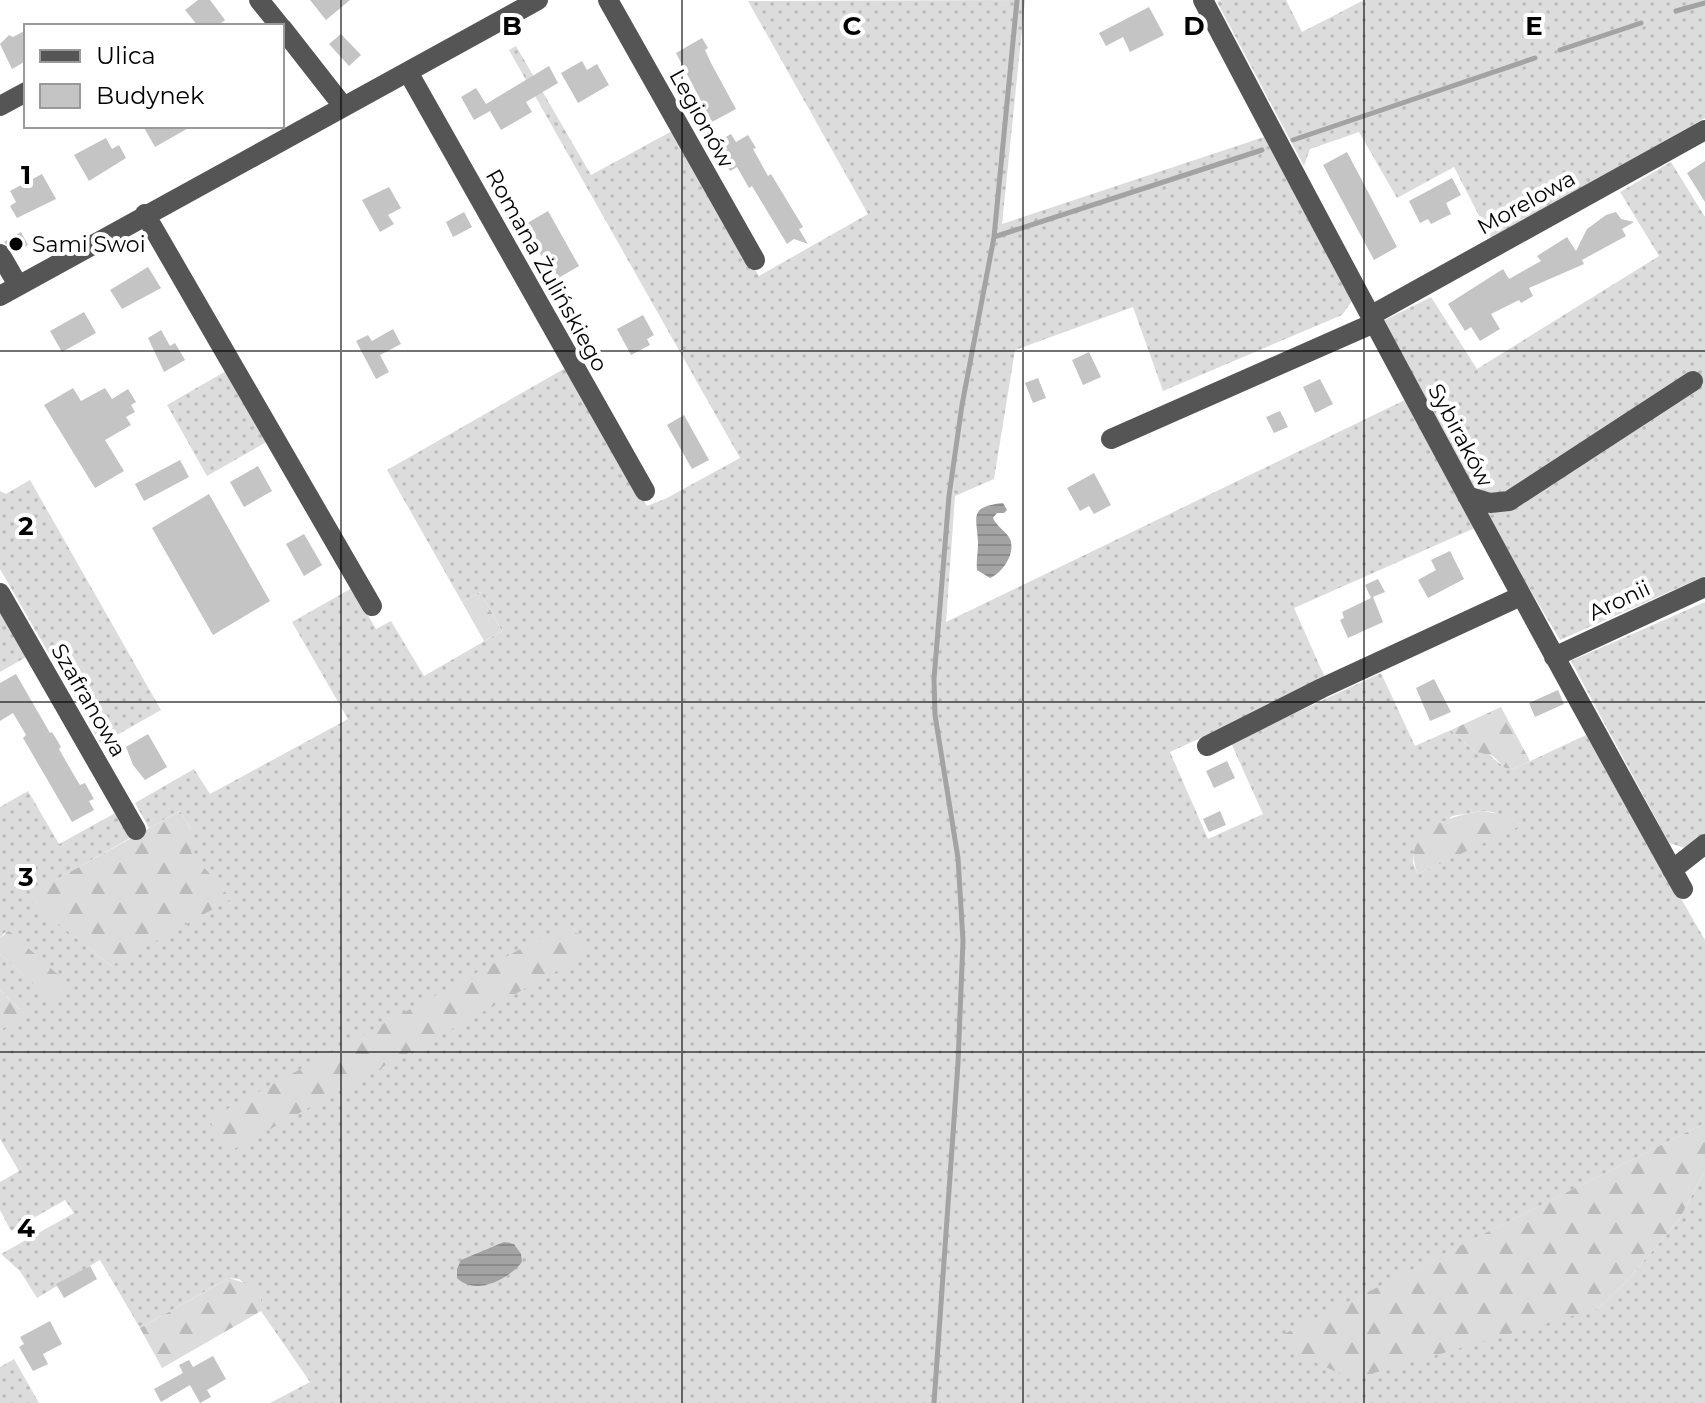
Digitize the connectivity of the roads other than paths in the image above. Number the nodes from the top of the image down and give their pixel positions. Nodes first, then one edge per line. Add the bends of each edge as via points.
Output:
1 (259, 0) edge
2 (538, 0) edge
3 (608, 0) edge
4 (1203, 0) edge
5 (279, 24) edge
6 (284, 31) edge
7 (408, 72) junction
8 (24, 93) edge
9 (0, 106) edge
10 (343, 106) junction
11 (1705, 130) edge
12 (145, 214) junction
13 (0, 254) edge
14 (755, 260) dead end
15 (18, 285) junction
16 (0, 296) edge
17 (1372, 320) junction
18 (1693, 381) dead end
19 (1111, 439) dead end
20 (645, 491) dead end
21 (1467, 496) junction
22 (1705, 587) edge
23 (0, 593) edge
24 (1521, 596) junction
25 (372, 606) dead end
26 (1554, 657) junction
27 (1207, 746) dead end
28 (136, 830) dead end
29 (1705, 844) edge
30 (1672, 870) junction
31 (1683, 889) dead end

1 - 5 street
2 - 7 street
3 - 14 street, Legionów
4 - 17 street, Sybiraków
6 - 10 street
7 - 10 street
7 - 20 street, Romana Żulińskiego
8 - 9 street
10 - 12 street
11 - 17 street, Morelowa
12 - 15 street
12 - 25 street
13 - 15 street
15 - 16 street
17 - 19 street, Morelowa
17 - 21 street, Sybiraków
18 - 21 street via 1509,501 1490,503
21 - 24 street, Sybiraków
22 - 26 street, Aronii
23 - 28 street, Szafranowa
24 - 26 street, Sybiraków
24 - 27 street
26 - 30 street, Sybiraków
29 - 30 street
30 - 31 street, Sybiraków

